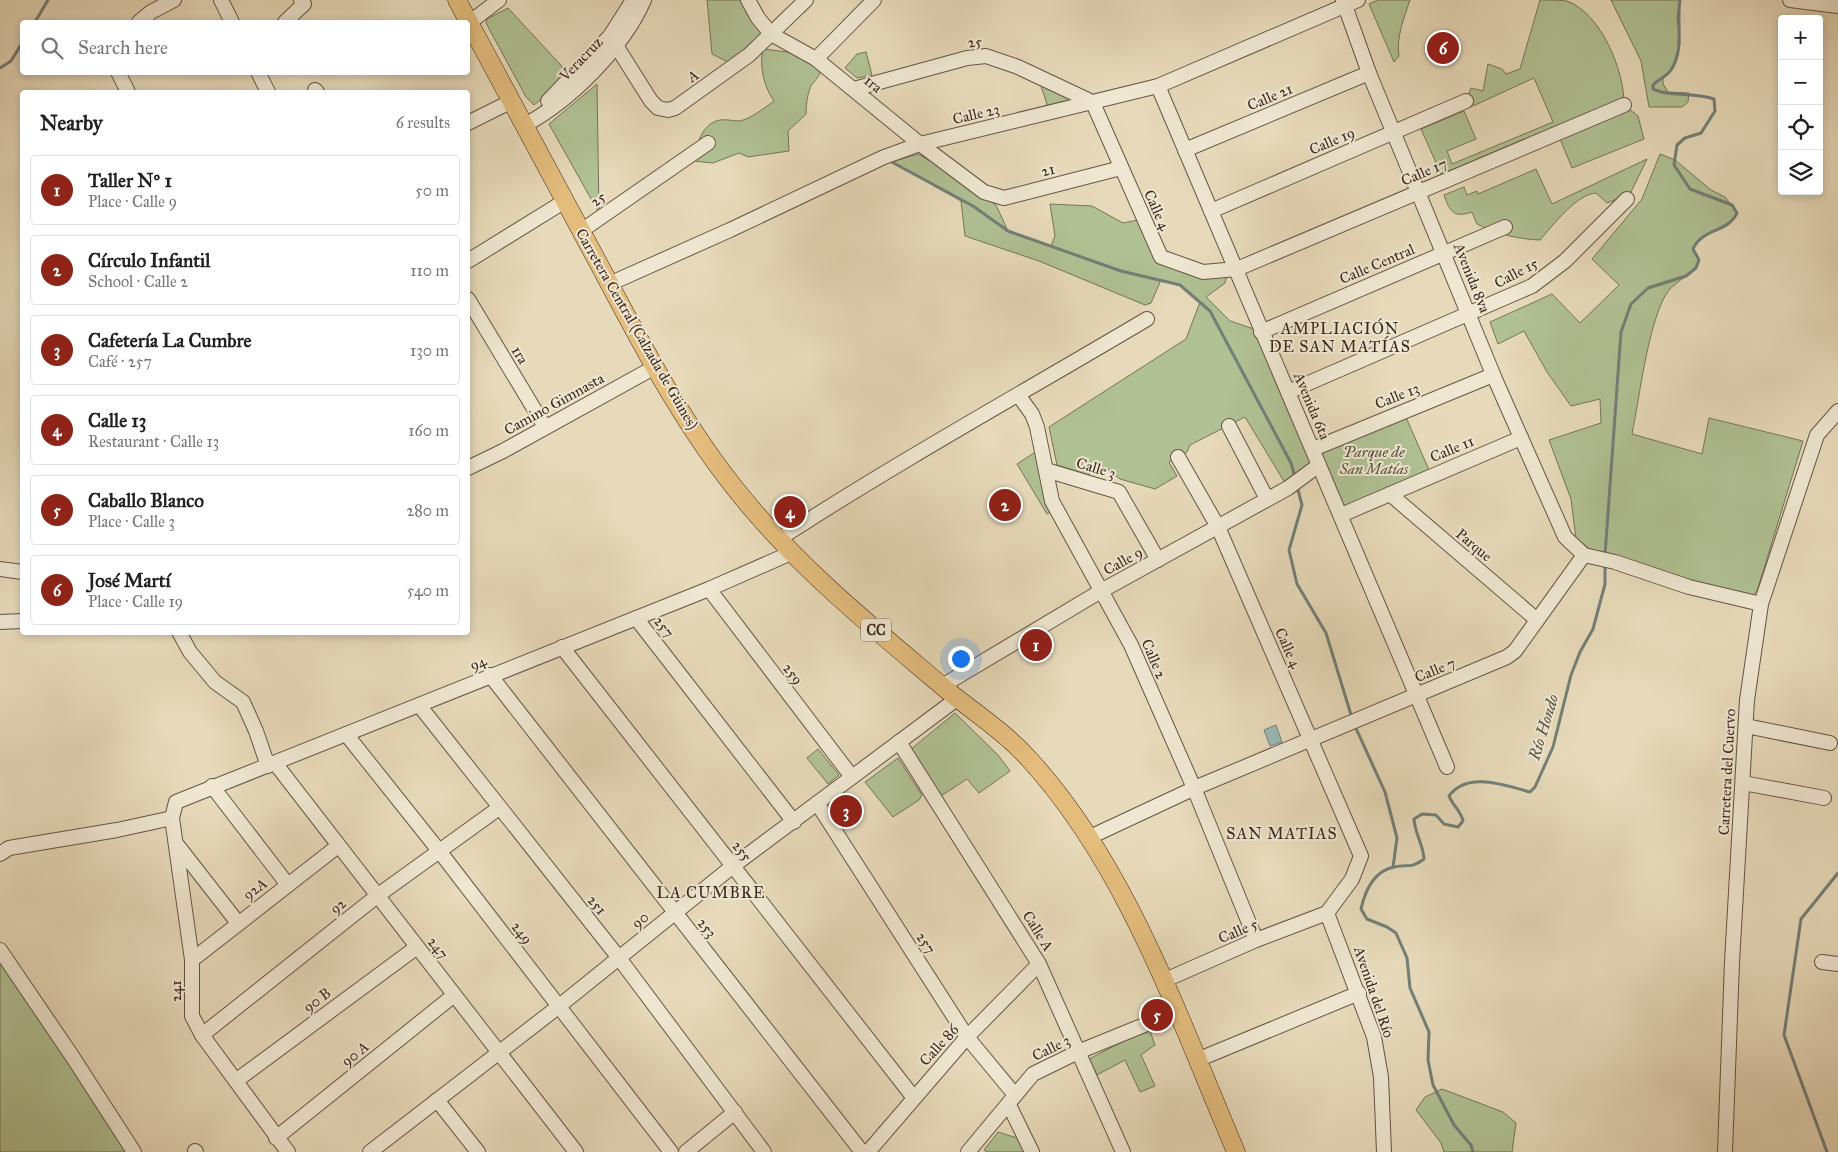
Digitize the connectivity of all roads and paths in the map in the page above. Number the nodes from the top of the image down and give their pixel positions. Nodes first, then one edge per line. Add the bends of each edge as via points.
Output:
1 (174, 0) edge
2 (221, 0) edge
3 (457, 0) edge
4 (499, 0) edge
5 (633, 0) edge
6 (644, 0) edge
7 (748, 0) edge
8 (806, 0) edge
9 (874, 0) edge
10 (1358, 0) edge
11 (1790, 0) edge
12 (302, 2) edge
13 (1343, 3) edge
14 (1838, 6) edge
15 (141, 20) edge
16 (231, 20) edge
17 (287, 20) edge
18 (467, 20) edge
19 (470, 22) edge
20 (470, 25) edge
21 (771, 34) junction
22 (614, 40) junction
23 (816, 59) junction
24 (1369, 73) junction
25 (120, 75) edge
26 (259, 75) edge
27 (1158, 86) junction
28 (854, 89) junction
29 (127, 90) edge
30 (265, 90) edge
31 (512, 101) junction
32 (1466, 102) dead end
33 (1093, 103) junction
34 (1624, 105) dead end
35 (470, 122) edge
36 (523, 122) junction
37 (1394, 133) junction
38 (708, 143) dead end
39 (920, 144) junction
40 (1185, 150) junction
41 (1121, 168) junction
42 (984, 192) joint
43 (1419, 192) junction
44 (1627, 199) dead end
45 (565, 201) junction
46 (1211, 211) junction
47 (1505, 227) dead end
48 (581, 231) junction
49 (1444, 252) junction
50 (470, 260) edge
51 (1237, 270) junction
52 (609, 284) junction
53 (470, 302) edge
54 (1469, 312) junction
55 (1147, 319) dead end
56 (1262, 332) junction
57 (655, 366) junction
58 (1494, 375) junction
59 (1288, 392) junction
60 (1019, 396) junction
61 (1838, 411) edge
62 (1229, 426) dead end
63 (545, 427) junction
64 (1522, 438) junction
65 (1313, 449) junction
66 (1178, 457) dead end
67 (470, 467) edge
68 (1046, 470) junction
69 (1314, 470) junction
70 (1390, 494) junction
71 (1267, 499) junction
72 (1341, 515) junction
73 (1218, 527) junction
74 (779, 539) junction
75 (791, 553) junction
76 (1584, 555) junction
77 (1158, 560) junction
78 (0, 569) edge
79 (20, 572) edge
80 (708, 589) junction
81 (1101, 591) junction
82 (1761, 604) junction
83 (636, 618) junction
84 (1537, 620) junction
85 (20, 621) edge
86 (0, 622) edge
87 (181, 635) edge
88 (562, 647) junction
89 (490, 676) junction
90 (942, 686) junction
91 (1418, 695) junction
92 (958, 698) junction
93 (419, 705) junction
94 (1746, 726) junction
95 (346, 734) junction
96 (1311, 739) junction
97 (899, 742) junction
98 (1830, 743) dead end
99 (272, 764) junction
100 (1447, 767) dead end
101 (852, 777) junction
102 (1743, 783) junction
103 (212, 786) junction
104 (1194, 788) junction
105 (1824, 798) dead end
106 (176, 802) joint
107 (817, 803) junction
108 (499, 808) junction
109 (172, 818) junction
110 (794, 822) junction
111 (1090, 837) junction
112 (177, 844) junction
113 (338, 846) junction
114 (440, 852) junction
115 (0, 854) edge
116 (733, 866) junction
117 (288, 885) junction
118 (377, 896) junction
119 (674, 913) junction
120 (1327, 913) junction
121 (238, 923) junction
122 (1256, 940) junction
123 (417, 947) junction
124 (0, 950) edge
125 (619, 958) junction
126 (192, 960) junction
127 (1822, 962) dead end
128 (1040, 964) junction
129 (1838, 964) edge
130 (1163, 981) junction
131 (1359, 993) junction
132 (453, 996) junction
133 (558, 1007) junction
134 (1176, 1012) junction
135 (202, 1035) junction
136 (967, 1038) junction
137 (1078, 1052) junction
138 (499, 1053) junction
139 (1197, 1060) junction
140 (237, 1080) junction
141 (914, 1098) junction
142 (437, 1100) junction
143 (1012, 1100) junction
144 (736, 1112) junction
145 (276, 1138) junction
146 (379, 1149) edge
147 (134, 1152) edge
148 (288, 1152) edge
149 (478, 1152) edge
150 (576, 1152) edge
151 (671, 1152) edge
152 (686, 1152) edge
153 (764, 1152) edge
154 (862, 1152) edge
155 (868, 1152) edge
156 (968, 1152) edge
157 (1032, 1152) edge
158 (1123, 1152) edge
159 (1236, 1152) edge
160 (1384, 1152) edge
161 (1725, 1152) edge

1 - 15 street
2 - 16 street
3 - 18 main road, Carretera Central (Calzada de Güines) / CC
4 - 19 street
5 - 22 street, Veracruz
6 - 22 street, Veracruz
7 - 21 street, 1ra
8 - 21 street, A
9 - 23 street
10 - 13 street, Calle 23
11 - 14 street
12 - 17 street
13 - 24 street, Avenida 8va
13 - 27 street, Calle 23
20 - 31 main road, Carretera Central (Calzada de Güines) / CC
21 - 22 street, A via 727,73 668,110 658,108 651,101
21 - 23 street, 1ra
22 - 36 street, Veracruz
23 - 28 street, 1ra
24 - 37 street, Avenida 8va
24 - 40 street, Calle 21
25 - 29 street
26 - 30 street
27 - 33 street, Calle 23
27 - 40 street, Avenida 6ta
28 - 33 street, 25 via 967,58 986,56
28 - 39 street, 1ra
31 - 35 street
31 - 36 main road, Carretera Central (Calzada de Güines) / CC
32 - 37 street, Calle 19
33 - 39 street, Calle 23
33 - 41 street, Calle 4
34 - 43 street, Calle 17
36 - 45 main road, Carretera Central (Calzada de Güines) / CC
37 - 43 street, Avenida 8va
37 - 46 street, Calle 19
38 - 48 street, 25
39 - 42 street, 1ra
39 - 52 street, Calle 23 via 884,157
40 - 46 street, Avenida 6ta
41 - 42 street, 21 via 1004,198
41 - 51 street, Calle 4 via 1161,257 1203,272
43 - 49 street, Avenida 8va
43 - 51 street, Calle 17
44 - 54 street, Calle 15 via 1552,272 1512,296
45 - 48 main road, Carretera Central (Calzada de Güines) / CC
45 - 50 street
46 - 51 street, Avenida 6ta
47 - 49 street, Calle Central
48 - 52 main road, Carretera Central (Calzada de Güines) / CC
49 - 54 street, Avenida 8va
49 - 56 street, Calle Central
51 - 56 street, Avenida 6ta
52 - 57 main road, Carretera Central (Calzada de Güines) / CC
53 - 63 street, 1ra
54 - 58 street, Avenida 8va
54 - 59 street, Calle 15
55 - 60 street
56 - 59 street, Avenida 6ta
57 - 63 street, Camino Gimnasta
57 - 74 main road, Carretera Central (Calzada de Güines) / CC via 706,449 740,495
58 - 64 street, Avenida 8va
58 - 65 street, Calle 13
59 - 65 street, Avenida 6ta
60 - 68 street, Calle 2 via 1037,427
60 - 74 street via 885,471
61 - 82 street, Carretera del Cuervo via 1817,434
62 - 71 street
63 - 67 street, Camino Gimnasta
64 - 70 street, Calle 11
64 - 76 street, Avenida 8va via 1565,537
65 - 69 street, Avenida 6ta
66 - 73 street, Calle 4
68 - 77 street, Calle 3 via 1119,492
68 - 81 street, Calle 2 via 1052,501
69 - 71 street, Calle 9
69 - 72 street, Avenida 6ta
70 - 72 street, Calle 11
70 - 84 street, Parque
71 - 73 street, Calle 9
72 - 91 street, Avenida 6ta
73 - 77 street, Calle 9
73 - 96 street, Calle 4
74 - 75 main road, Carretera Central (Calzada de Güines) / CC
75 - 80 street, 94
75 - 90 main road, Carretera Central (Calzada de Güines) / CC
76 - 82 street via 1689,587
76 - 84 street, Calle 7
77 - 81 street, Calle 9
78 - 79 street
80 - 83 street, 94
80 - 101 street, 259
81 - 90 street, Calle 9
81 - 104 street, Calle 2 via 1131,645
82 - 94 street, Carretera del Cuervo
83 - 88 street, 94
83 - 110 street, 257
84 - 91 street, Calle 7 via 1507,658
85 - 86 street
87 - 99 street, 247 via 215,682 242,702
88 - 89 street, 94
88 - 116 street, 255
89 - 93 street, 94
89 - 119 street, 253
90 - 92 main road, Carretera Central (Calzada de Güines) / CC
91 - 96 street, Calle 7
91 - 100 street, Avenida 6ta
92 - 97 street, 90
92 - 111 main road, Carretera Central (Calzada de Güines) / CC via 1027,756
93 - 95 street, 94
93 - 108 street, 251
94 - 98 street
94 - 102 street, Carretera del Cuervo
95 - 99 street, 94
95 - 114 street, 249
96 - 104 street, Calle 7
96 - 120 street, Calle 4 via 1361,856 1352,880
97 - 101 street, 90
97 - 128 street, Calle A
99 - 103 street, 94
99 - 113 street, 247
101 - 107 street, 90
102 - 105 street
102 - 161 street, Carretera del Cuervo
103 - 106 street, 94
103 - 117 street
104 - 111 street, Calle 7
104 - 122 street, Calle 2
106 - 109 street, 241
107 - 110 street, 90
107 - 136 street, 257
108 - 114 street, 92
108 - 125 street, 251
109 - 112 street, 241
109 - 115 street via 9,848
110 - 116 street, 90
111 - 130 main road, Carretera Central (Calzada de Güines) / CC via 1119,886
112 - 121 street
112 - 126 street, 241
113 - 117 street, 92A
113 - 118 street, 247
114 - 118 street, 92
114 - 133 street, 249
116 - 119 street, 90
116 - 141 street, 255
117 - 121 street, 92A
118 - 123 street, 247
118 - 135 street, 92
119 - 125 street, 90
119 - 154 street, 253
120 - 122 street, Calle 5
120 - 131 street, Avenida del Río
121 - 126 street, 92A
122 - 130 street, Calle 5
123 - 132 street, 247
123 - 140 street, 90 B
124 - 147 street
125 - 133 street, 90
125 - 144 street, 251
126 - 135 street, 241 via 192,1016
127 - 129 street
128 - 136 street, Calle 86
128 - 137 street, Calle A
130 - 134 main road, Carretera Central (Calzada de Güines) / CC
131 - 139 street
131 - 160 street, Avenida del Río via 1374,1037 1379,1065
132 - 138 street, 247
132 - 145 street, 90 A
133 - 138 street, 90
133 - 151 street, 249
134 - 137 street, Calle 3
134 - 139 main road, Carretera Central (Calzada de Güines) / CC
135 - 140 street, 241
136 - 141 street, Calle 86
136 - 143 street, 257
137 - 143 street, Calle 3 via 1033,1074
137 - 158 street, Calle A
138 - 142 street, 90
138 - 150 street, 247
139 - 159 main road, Carretera Central (Calzada de Güines) / CC
140 - 145 street, 241
141 - 155 street, Calle 86
142 - 146 street, 90
142 - 149 street
143 - 156 street, Calle 3
143 - 157 street, 257
144 - 152 street
144 - 153 street, 251
145 - 148 street, 241

